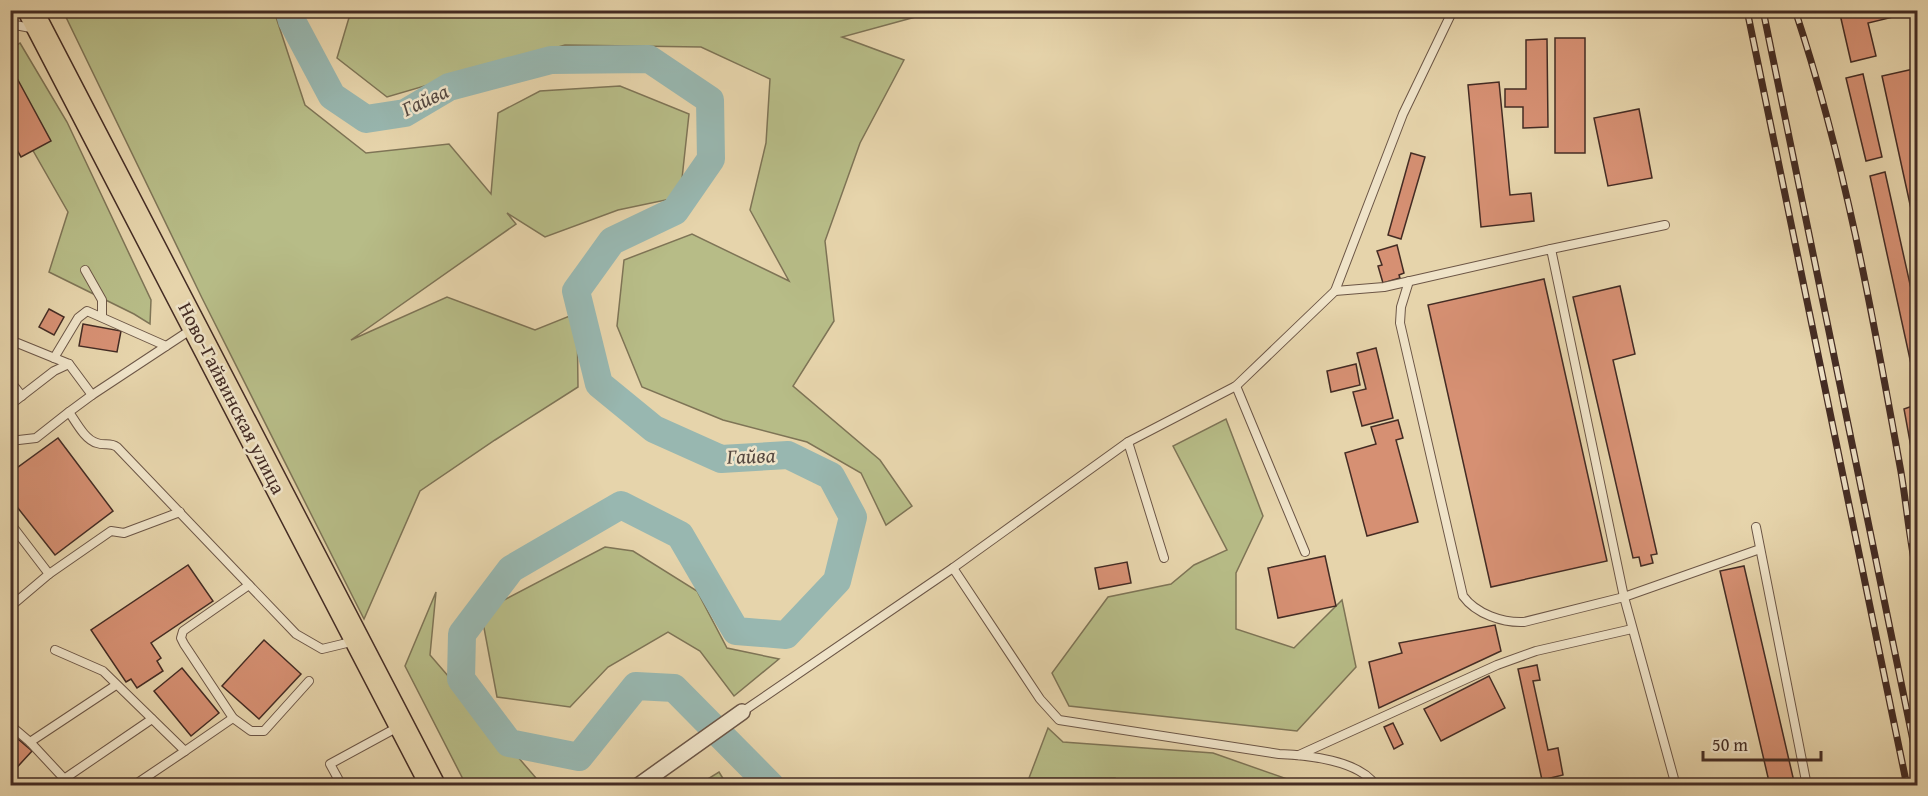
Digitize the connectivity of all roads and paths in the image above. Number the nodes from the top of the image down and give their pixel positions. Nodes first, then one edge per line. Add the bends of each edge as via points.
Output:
1 (1453, 10) edge
2 (35, 20) edge
3 (10, 24) edge
4 (1665, 225) dead end
5 (1551, 249) junction
6 (85, 270) dead end
7 (1409, 281) junction
8 (1335, 291) junction
9 (102, 317) junction
10 (195, 327) junction
11 (10, 340) edge
12 (166, 346) junction
13 (54, 358) junction
14 (69, 364) junction
15 (10, 381) edge
16 (1236, 386) junction
17 (92, 395) junction
18 (22, 396) junction
19 (10, 405) edge
20 (69, 412) junction
21 (10, 441) edge
22 (1128, 442) junction
23 (180, 512) junction
24 (10, 523) edge
25 (1755, 527) dead end
26 (1760, 549) junction
27 (1305, 552) dead end
28 (1164, 558) dead end
29 (953, 568) junction
30 (49, 574) junction
31 (249, 585) junction
32 (1624, 597) junction
33 (10, 607) edge
34 (1632, 629) junction
35 (357, 640) junction
36 (55, 650) dead end
37 (309, 681) dead end
38 (116, 685) junction
39 (742, 712) joint
40 (233, 718) junction
41 (152, 719) junction
42 (10, 725) edge
43 (402, 725) junction
44 (30, 742) junction
45 (185, 751) junction
46 (1299, 755) junction
47 (64, 778) junction
48 (429, 783) edge
49 (70, 786) edge
50 (133, 786) edge
51 (342, 786) edge
52 (638, 786) edge
53 (1376, 786) edge
54 (1676, 786) edge
55 (1807, 786) edge

1 - 8 lane via 1403,114
2 - 3 lane
2 - 10 main road, Ново-Гайвинская улица
4 - 5 lane
5 - 7 lane
5 - 32 lane
6 - 9 lane via 102,300
7 - 8 lane
7 - 32 lane via 1400,323 1463,596 1476,609 1512,622
8 - 16 lane
9 - 12 lane
9 - 13 lane via 82,313
10 - 12 lane
10 - 35 main road, Ново-Гайвинская улица
11 - 13 lane
12 - 17 lane
13 - 14 lane
14 - 17 lane
14 - 18 lane
15 - 18 lane
16 - 22 lane
16 - 27 lane
17 - 20 lane
18 - 19 lane
20 - 21 lane via 36,438
20 - 23 lane via 92,441 117,447
22 - 28 lane
22 - 29 lane
23 - 30 lane via 124,533 111,531
23 - 31 lane
24 - 30 lane
25 - 26 lane
26 - 32 lane
26 - 55 lane
29 - 39 lane
29 - 46 lane via 1040,699 1059,720
30 - 33 lane
31 - 35 lane via 296,634 322,650
31 - 40 lane via 189,626 181,638
32 - 34 lane
34 - 46 lane via 1526,654
34 - 54 lane
35 - 43 main road, Ново-Гайвинская улица
36 - 38 lane via 103,671
37 - 40 lane via 264,730 251,731
38 - 41 lane
38 - 44 lane
39 - 52 street
40 - 45 lane
41 - 45 lane
41 - 47 lane
42 - 44 lane
43 - 48 main road, Ново-Гайвинская улица
43 - 51 lane via 330,764
44 - 47 lane
45 - 50 lane
46 - 53 lane via 1353,768
47 - 49 lane

